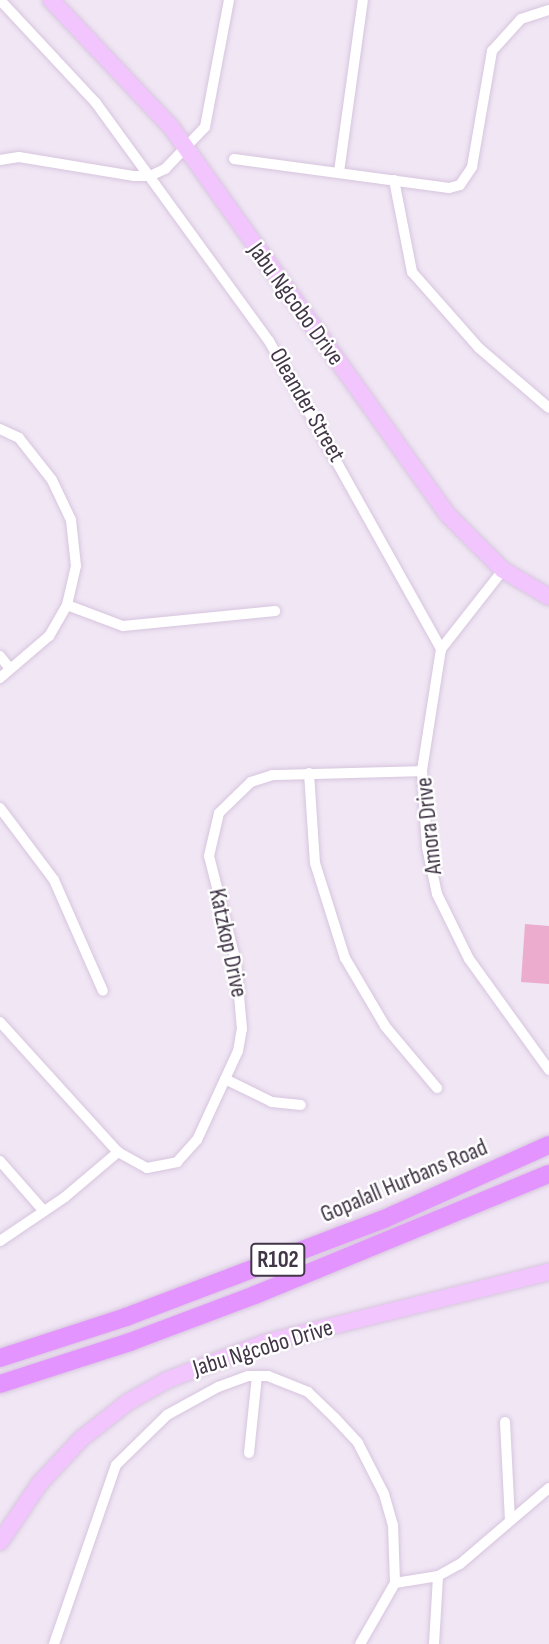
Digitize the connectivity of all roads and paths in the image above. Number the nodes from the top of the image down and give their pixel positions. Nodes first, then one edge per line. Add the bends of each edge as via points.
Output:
1 (0, 0) edge
2 (51, 0) edge
3 (229, 0) edge
4 (363, 0) edge
5 (549, 10) edge
6 (188, 149) junction
7 (234, 159) dead end
8 (0, 160) edge
9 (339, 172) junction
10 (150, 176) junction
11 (394, 180) junction
12 (549, 408) edge
13 (0, 429) edge
14 (503, 570) junction
15 (549, 597) edge
16 (67, 605) junction
17 (275, 611) dead end
18 (441, 649) junction
19 (0, 656) edge
20 (10, 669) junction
21 (0, 678) edge
22 (422, 771) junction
23 (309, 773) junction
24 (0, 808) edge
25 (103, 991) dead end
26 (0, 1022) edge
27 (549, 1070) edge
28 (225, 1079) junction
29 (437, 1088) dead end
30 (301, 1105) dead end
31 (549, 1144) edge
32 (118, 1152) junction
33 (0, 1161) edge
34 (549, 1174) edge
35 (42, 1209) junction
36 (0, 1241) edge
37 (549, 1272) edge
38 (0, 1358) edge
39 (257, 1376) junction
40 (0, 1384) edge
41 (505, 1422) dead end
42 (249, 1453) dead end
43 (549, 1488) edge
44 (510, 1520) junction
45 (0, 1542) edge
46 (438, 1576) junction
47 (395, 1583) junction
48 (54, 1644) edge
49 (360, 1644) edge
50 (434, 1644) edge

1 - 10 street, Oleander Street via 96,103
2 - 6 main road, Jabu Ngcobo Drive via 145,96
3 - 6 street via 213,107
4 - 9 street
5 - 11 street via 521,19 492,51 468,177 449,188
6 - 10 street
6 - 14 main road, Jabu Ngcobo Drive via 447,514
7 - 9 street
8 - 10 street via 19,157
9 - 11 street
10 - 18 street, Oleander Street via 296,383
11 - 12 street via 412,272 479,348
13 - 16 street via 19,438 36,455 71,520 76,566
14 - 15 main road, Jabu Ngcobo Drive
14 - 18 street, Amora Drive
16 - 17 street via 123,626
16 - 20 street via 49,636
18 - 22 street, Amora Drive
19 - 20 street
20 - 21 street
22 - 23 street, Katzkop Drive
22 - 27 street, Amora Drive via 427,847 437,894 469,959
23 - 28 street, Katzkop Drive via 272,775 251,782 230,797 214,825 209,856 243,997 240,1040
23 - 29 street via 315,863 345,958 385,1026
24 - 25 street via 54,880
26 - 32 street, Katzkop Drive
28 - 30 street via 272,1102
28 - 32 street, Katzkop Drive via 197,1140 177,1162 147,1168
31 - 38 main road, Gopalall Hurbans Road / R102 via 372,1224 126,1317
32 - 35 street via 65,1197
33 - 35 street
34 - 40 main road, Gopalall Hurbans Road / R102 via 256,1295
35 - 36 street
37 - 45 main road, Jabu Ngcobo Drive via 264,1343 167,1380 128,1402 80,1439 40,1483
39 - 42 street
39 - 47 street via 284,1379 308,1392 358,1443 384,1494 393,1525
39 - 48 street via 219,1387 167,1415 116,1465
41 - 44 street
43 - 44 street
44 - 46 street via 460,1564
46 - 47 street
46 - 50 street
47 - 49 street

